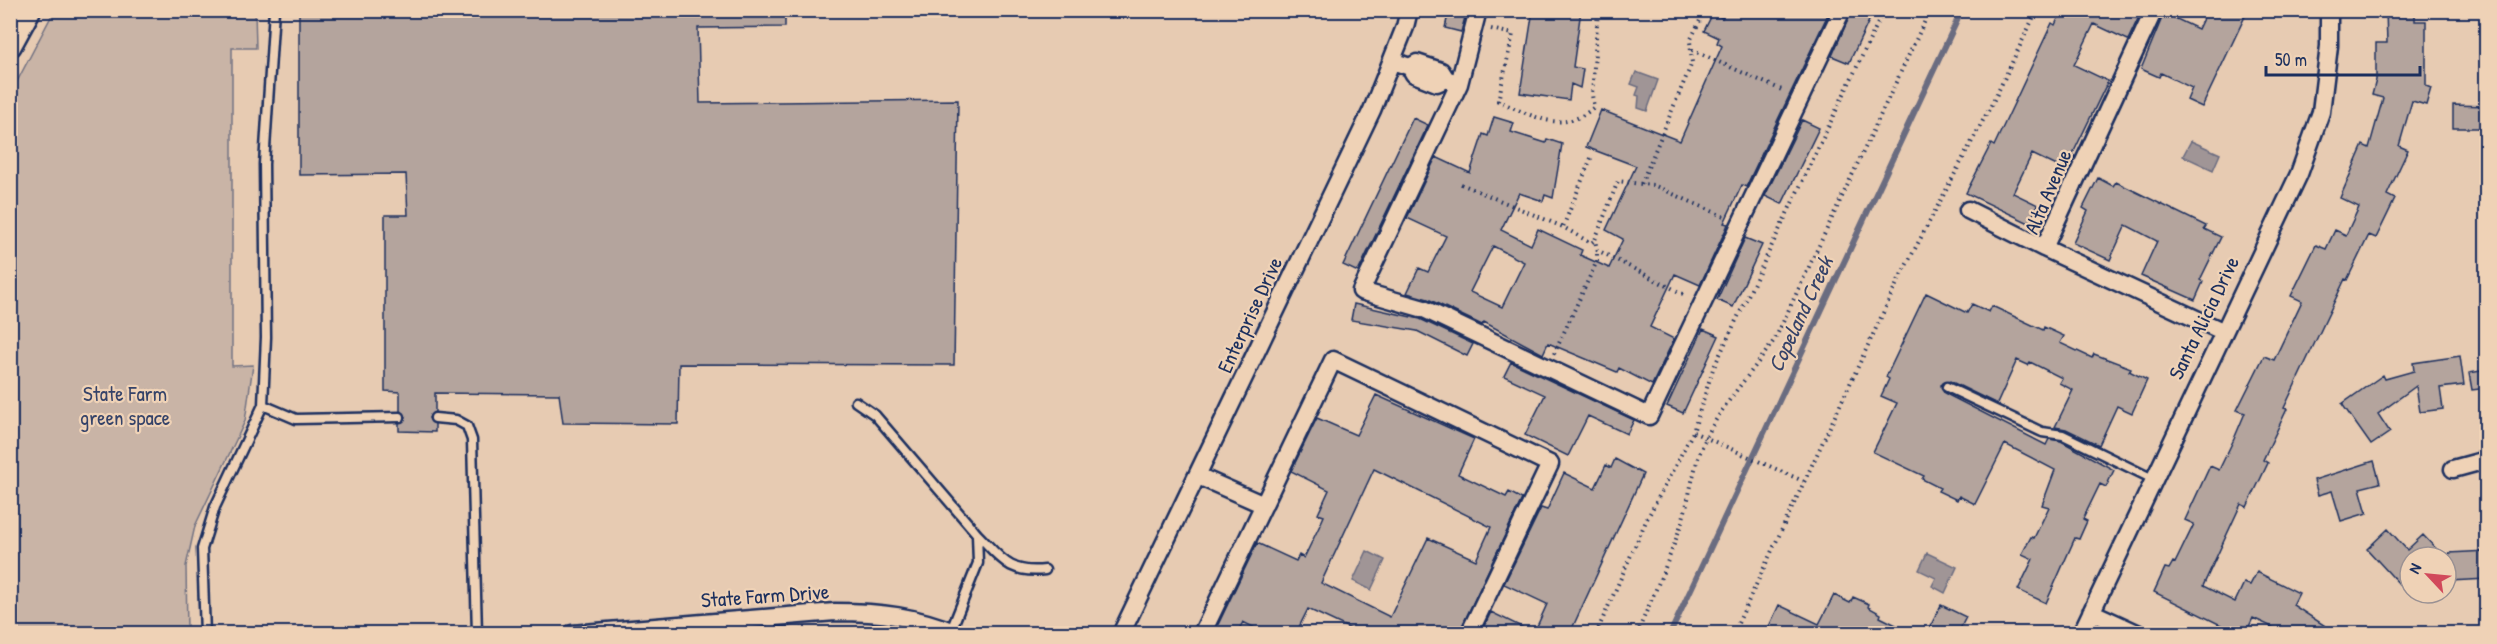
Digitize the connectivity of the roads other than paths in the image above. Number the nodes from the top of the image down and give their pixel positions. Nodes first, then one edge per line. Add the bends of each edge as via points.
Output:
1 (29, 10) edge
2 (274, 10) edge
3 (1409, 10) edge
4 (1842, 10) edge
5 (2154, 10) edge
6 (2329, 10) edge
7 (1476, 18) edge
8 (10, 45) edge
9 (1392, 61) junction
10 (1453, 82) junction
11 (1968, 210) dead end
12 (2044, 248) junction
13 (2222, 331) junction
14 (1947, 387) dead end
15 (856, 402) dead end
16 (263, 405) junction
17 (400, 417) dead end
18 (435, 418) dead end
19 (2487, 460) edge
20 (2453, 469) dead end
21 (1198, 476) junction
22 (2153, 479) junction
23 (1264, 505) junction
24 (977, 534) junction
25 (1045, 570) dead end
26 (2091, 612) junction
27 (772, 625) edge
28 (953, 632) edge
29 (206, 633) edge
30 (477, 633) edge
31 (572, 633) edge
32 (1121, 633) edge
33 (1202, 633) edge
34 (1469, 633) edge
35 (2080, 633) edge
36 (2139, 633) edge

1 - 8 main road
2 - 16 lane via 264,164
3 - 9 street, Enterprise Drive
4 - 10 street via 1649,416 1424,309 1361,291
5 - 12 street, Alta Avenue
6 - 13 street, Santa Alicia Drive via 2322,112 2299,174
7 - 10 street
9 - 10 street via 1410,67 1417,63 1441,71
9 - 21 street, Enterprise Drive
11 - 12 street
12 - 13 street, Alta Avenue
13 - 22 street, Santa Alicia Drive
14 - 22 lane via 2042,432 2063,435
15 - 24 lane via 875,415
16 - 17 lane via 296,419
16 - 29 lane via 215,507 202,549
18 - 30 lane via 456,420 467,426 472,440
19 - 20 street
21 - 23 street
21 - 32 street, Enterprise Drive
22 - 26 street, Santa Alicia Drive
23 - 33 street
23 - 34 street via 1333,360 1550,464
24 - 25 lane via 1002,561 1016,569
24 - 28 lane via 978,563
26 - 35 street, Santa Alicia Drive
26 - 36 street
27 - 28 street, State Farm Drive via 872,612 914,617
27 - 31 street, State Farm Drive

